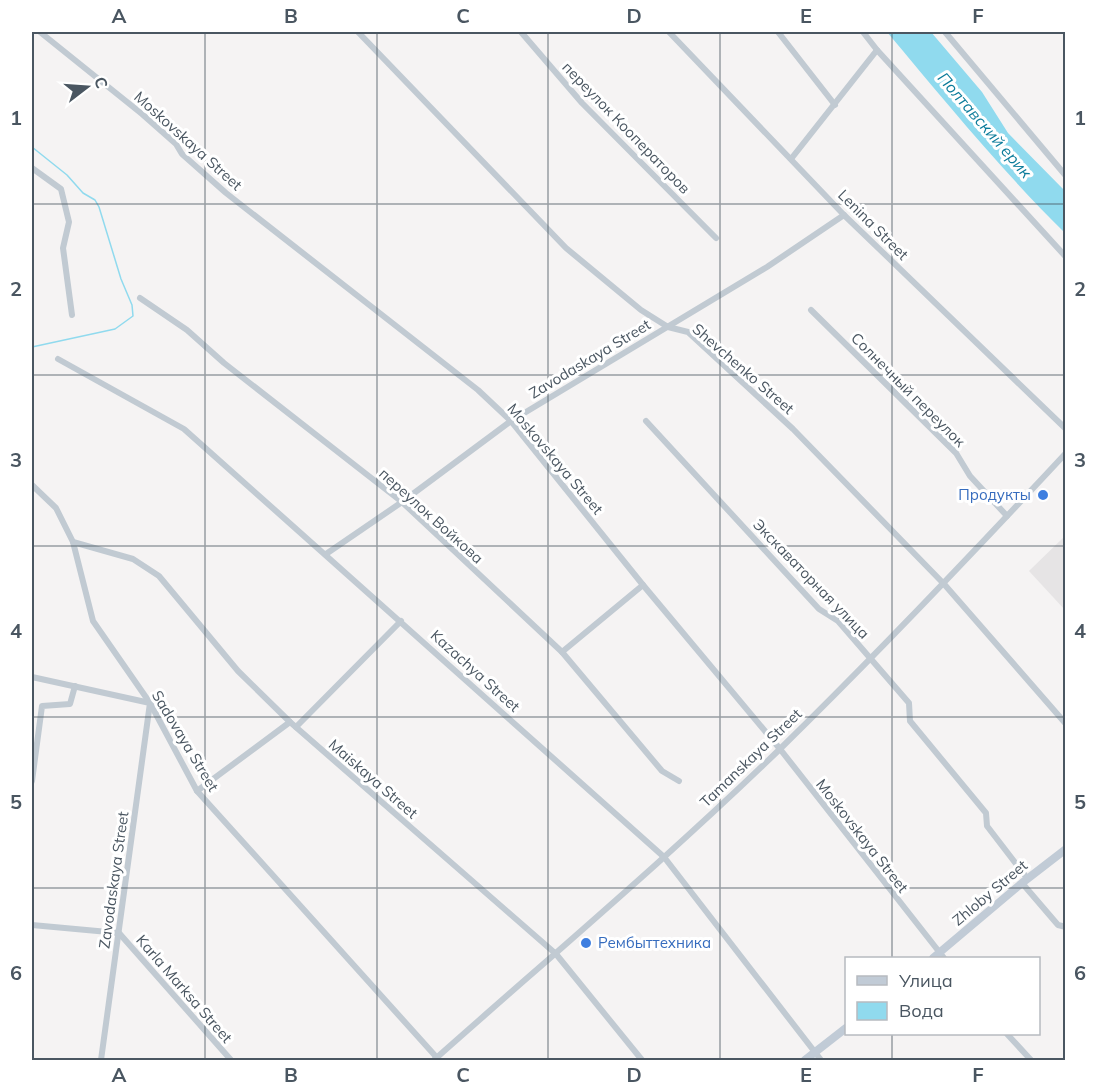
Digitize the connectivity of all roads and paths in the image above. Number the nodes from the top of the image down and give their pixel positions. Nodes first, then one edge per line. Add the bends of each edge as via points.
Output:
1 (40, 32) edge
2 (358, 32) edge
3 (521, 32) edge
4 (669, 32) edge
5 (778, 32) edge
6 (863, 32) edge
7 (945, 32) edge
8 (877, 50) junction
9 (835, 105) junction
10 (791, 159) junction
11 (32, 168) edge
12 (1065, 176) edge
13 (844, 215) junction
14 (716, 238) dead end
15 (1065, 257) edge
16 (140, 298) dead end
17 (812, 310) dead end
18 (72, 315) dead end
19 (668, 327) junction
20 (58, 358) dead end
21 (511, 421) junction
22 (646, 421) dead end
23 (1065, 429) edge
24 (1065, 453) edge
25 (32, 485) edge
26 (402, 502) junction
27 (1006, 516) junction
28 (73, 542) junction
29 (326, 554) junction
30 (944, 584) junction
31 (643, 585) junction
32 (401, 621) junction
33 (562, 652) junction
34 (871, 659) junction
35 (32, 677) edge
36 (75, 686) junction
37 (150, 703) junction
38 (1065, 724) edge
39 (293, 725) junction
40 (780, 748) junction
41 (32, 781) edge
42 (679, 781) dead end
43 (196, 791) junction
44 (1065, 849) edge
45 (664, 857) junction
46 (1025, 880) junction
47 (32, 925) edge
48 (1065, 927) edge
49 (119, 933) junction
50 (556, 954) junction
51 (939, 957) edge
52 (845, 1029) edge
53 (1008, 1035) edge
54 (815, 1052) junction
55 (101, 1060) edge
56 (231, 1060) edge
57 (437, 1060) edge
58 (642, 1060) edge
59 (805, 1060) edge
60 (821, 1060) edge
61 (1031, 1060) edge

1 - 21 street, Moskovskaya Street via 142,114 226,193 478,390
2 - 19 street, Shevchenko Street via 566,248 641,310
3 - 14 street, переулок Кооператоров via 582,103
4 - 10 street, Lenina Street
5 - 9 street
6 - 8 street
7 - 12 street
8 - 9 street
8 - 15 street
9 - 10 street
10 - 13 street, Lenina Street
11 - 18 street via 62,189 69,222 63,248
13 - 19 street, Zavodaskaya Street
13 - 23 street, Lenina Street
16 - 26 street, переулок Войкова via 187,330
17 - 27 street, Солнечный переулок via 956,453 970,476
19 - 21 street, Zavodaskaya Street
19 - 30 street, Shevchenko Street via 687,332 793,429
20 - 29 street, Kazachya Street via 184,429
21 - 26 street, Zavodaskaya Street
21 - 31 street, Moskovskaya Street
22 - 34 street, Экскаваторная улица via 819,609 838,621
24 - 27 street, Tamanskaya Street
25 - 28 street, Sadovaya Street via 56,508
26 - 29 street, Zavodaskaya Street
26 - 33 street, переулок Войкова
27 - 30 street, Tamanskaya Street
28 - 37 street, Sadovaya Street via 93,621
28 - 39 street, Maiskaya Street via 133,559 159,576 238,671
29 - 32 street, Kazachya Street
30 - 34 street, Tamanskaya Street
30 - 38 street, Shevchenko Street
31 - 33 street
31 - 40 street, Moskovskaya Street
32 - 39 street
32 - 45 street, Kazachya Street
33 - 42 street, переулок Войкова via 662,771
34 - 40 street, Tamanskaya Street
34 - 46 street, Экскаваторная улица via 909,703 910,721 986,813 987,826
35 - 36 street
36 - 37 street
36 - 41 street via 70,704 42,706
37 - 43 street, Sadovaya Street
37 - 49 street, Zavodaskaya Street
39 - 43 street
39 - 50 street, Maiskaya Street
40 - 45 street, Tamanskaya Street
40 - 51 street, Moskovskaya Street
43 - 57 street, Sadovaya Street
44 - 46 street, Zhloby Street
45 - 50 street, Tamanskaya Street
45 - 54 street, Kazachya Street
46 - 48 street, Экскаваторная улица via 1058,925
46 - 51 street, Zhloby Street
47 - 49 street
49 - 55 street, Zavodaskaya Street
49 - 56 street, Karla Marksa Street
50 - 57 street, Tamanskaya Street
50 - 58 street, Maiskaya Street
52 - 54 street
53 - 61 street
54 - 59 street
54 - 60 street, Kazachya Street

